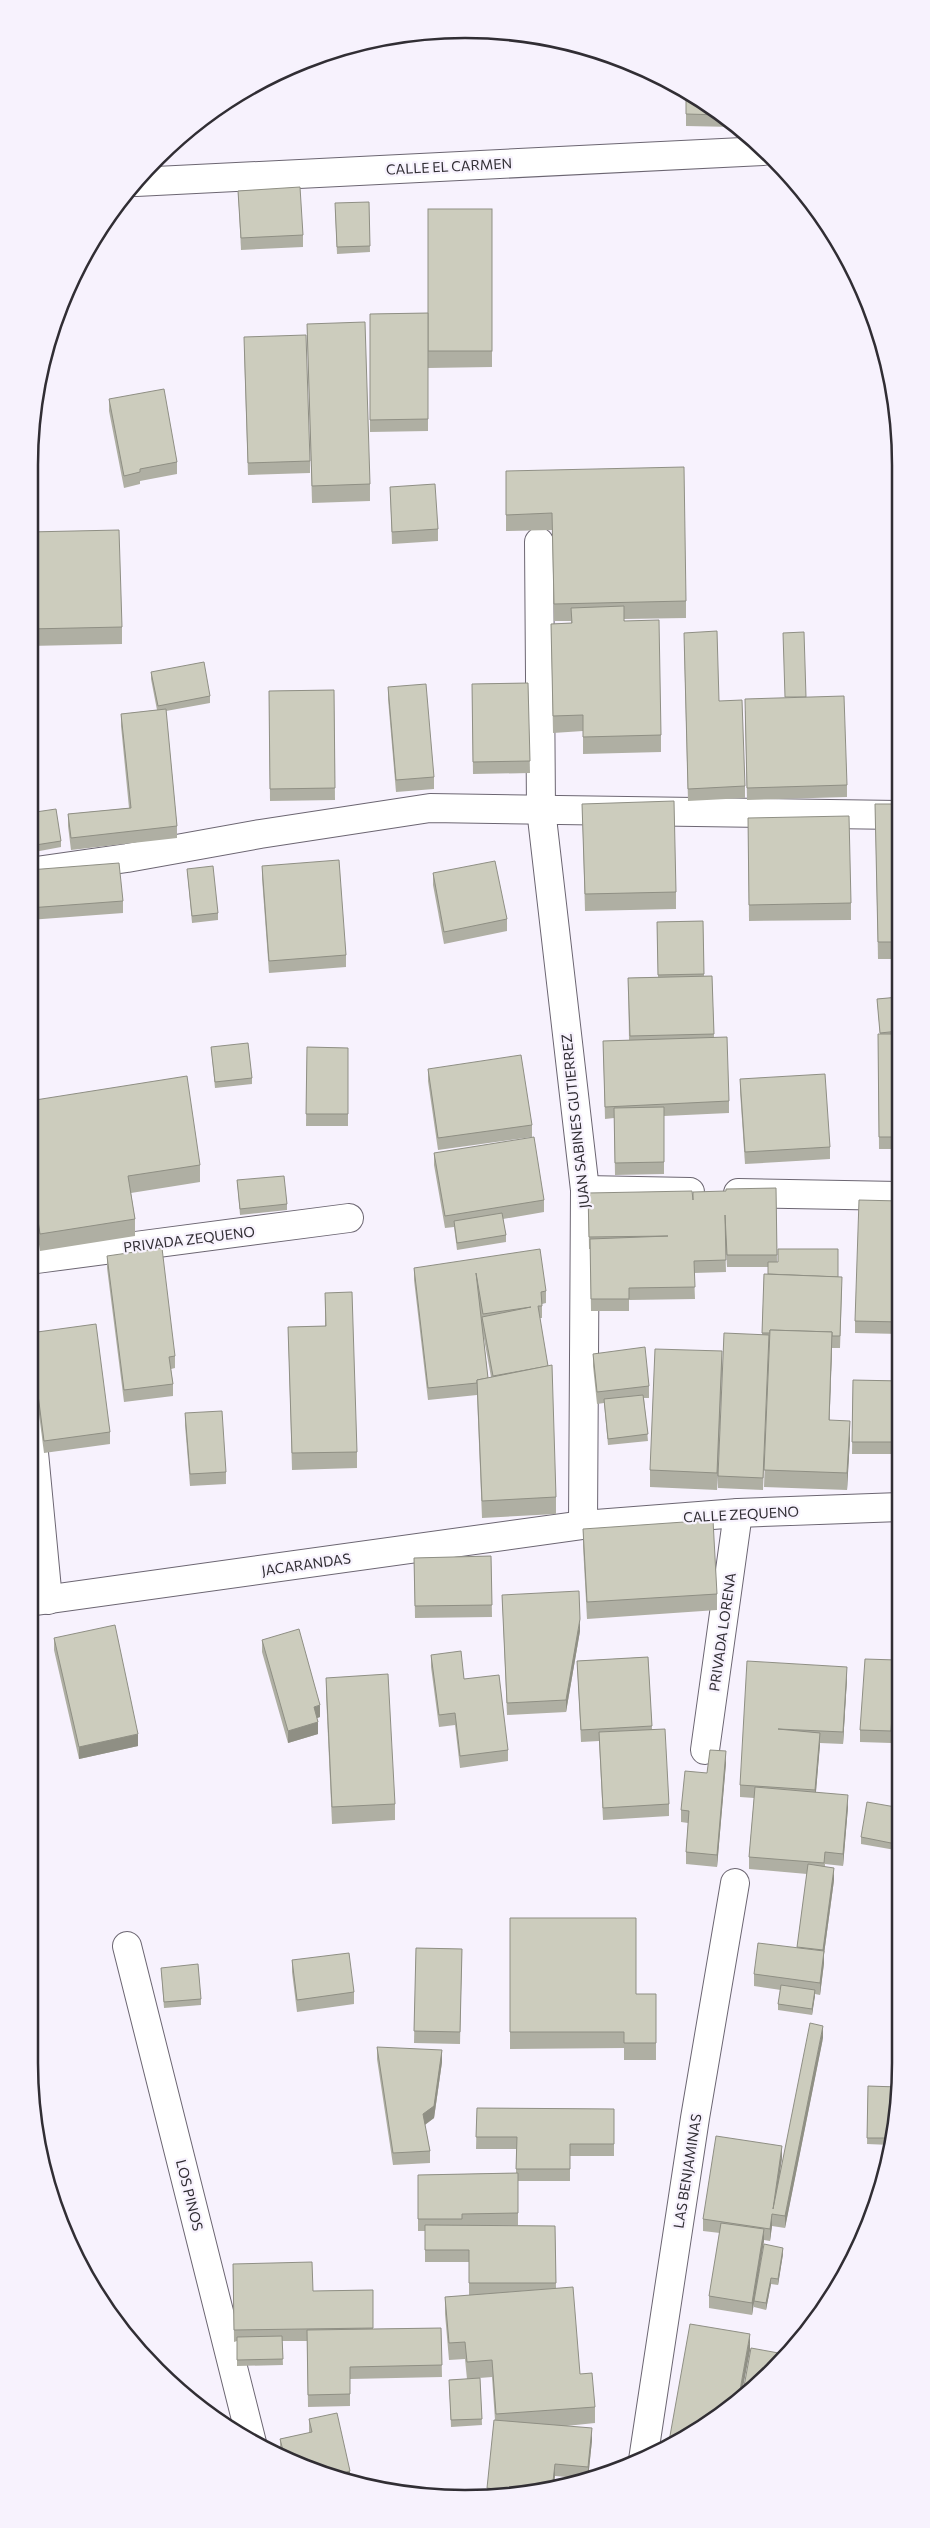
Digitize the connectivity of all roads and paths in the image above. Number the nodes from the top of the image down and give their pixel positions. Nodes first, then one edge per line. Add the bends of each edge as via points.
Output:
1 (755, 151) edge
2 (145, 182) edge
3 (539, 542) edge
4 (541, 810) junction
5 (892, 815) edge
6 (38, 871) edge
7 (585, 1190) junction
8 (892, 1196) edge
9 (349, 1218) dead end
10 (38, 1259) edge
11 (892, 1507) edge
12 (738, 1513) junction
13 (583, 1524) junction
14 (38, 1601) edge
15 (705, 1750) dead end
16 (735, 1883) dead end
17 (127, 1946) dead end
18 (249, 2432) edge
19 (644, 2451) edge

1 - 2 street, CALLE EL CARMEN
3 - 4 street, JUAN SABINES GUTIERREZ
4 - 5 street
4 - 6 street via 430,808
4 - 7 street, JUAN SABINES GUTIERREZ
7 - 8 street
7 - 13 street, JUAN SABINES GUTIERREZ
9 - 10 street, PRIVADA ZEQUENO
11 - 12 street, CALLE ZEQUENO
12 - 13 street, CALLE ZEQUENO
12 - 15 street, PRIVADA LORENA
13 - 14 street, JACARANDAS
16 - 19 street, LAS BENJAMINAS
17 - 18 street, LOS PINOS

